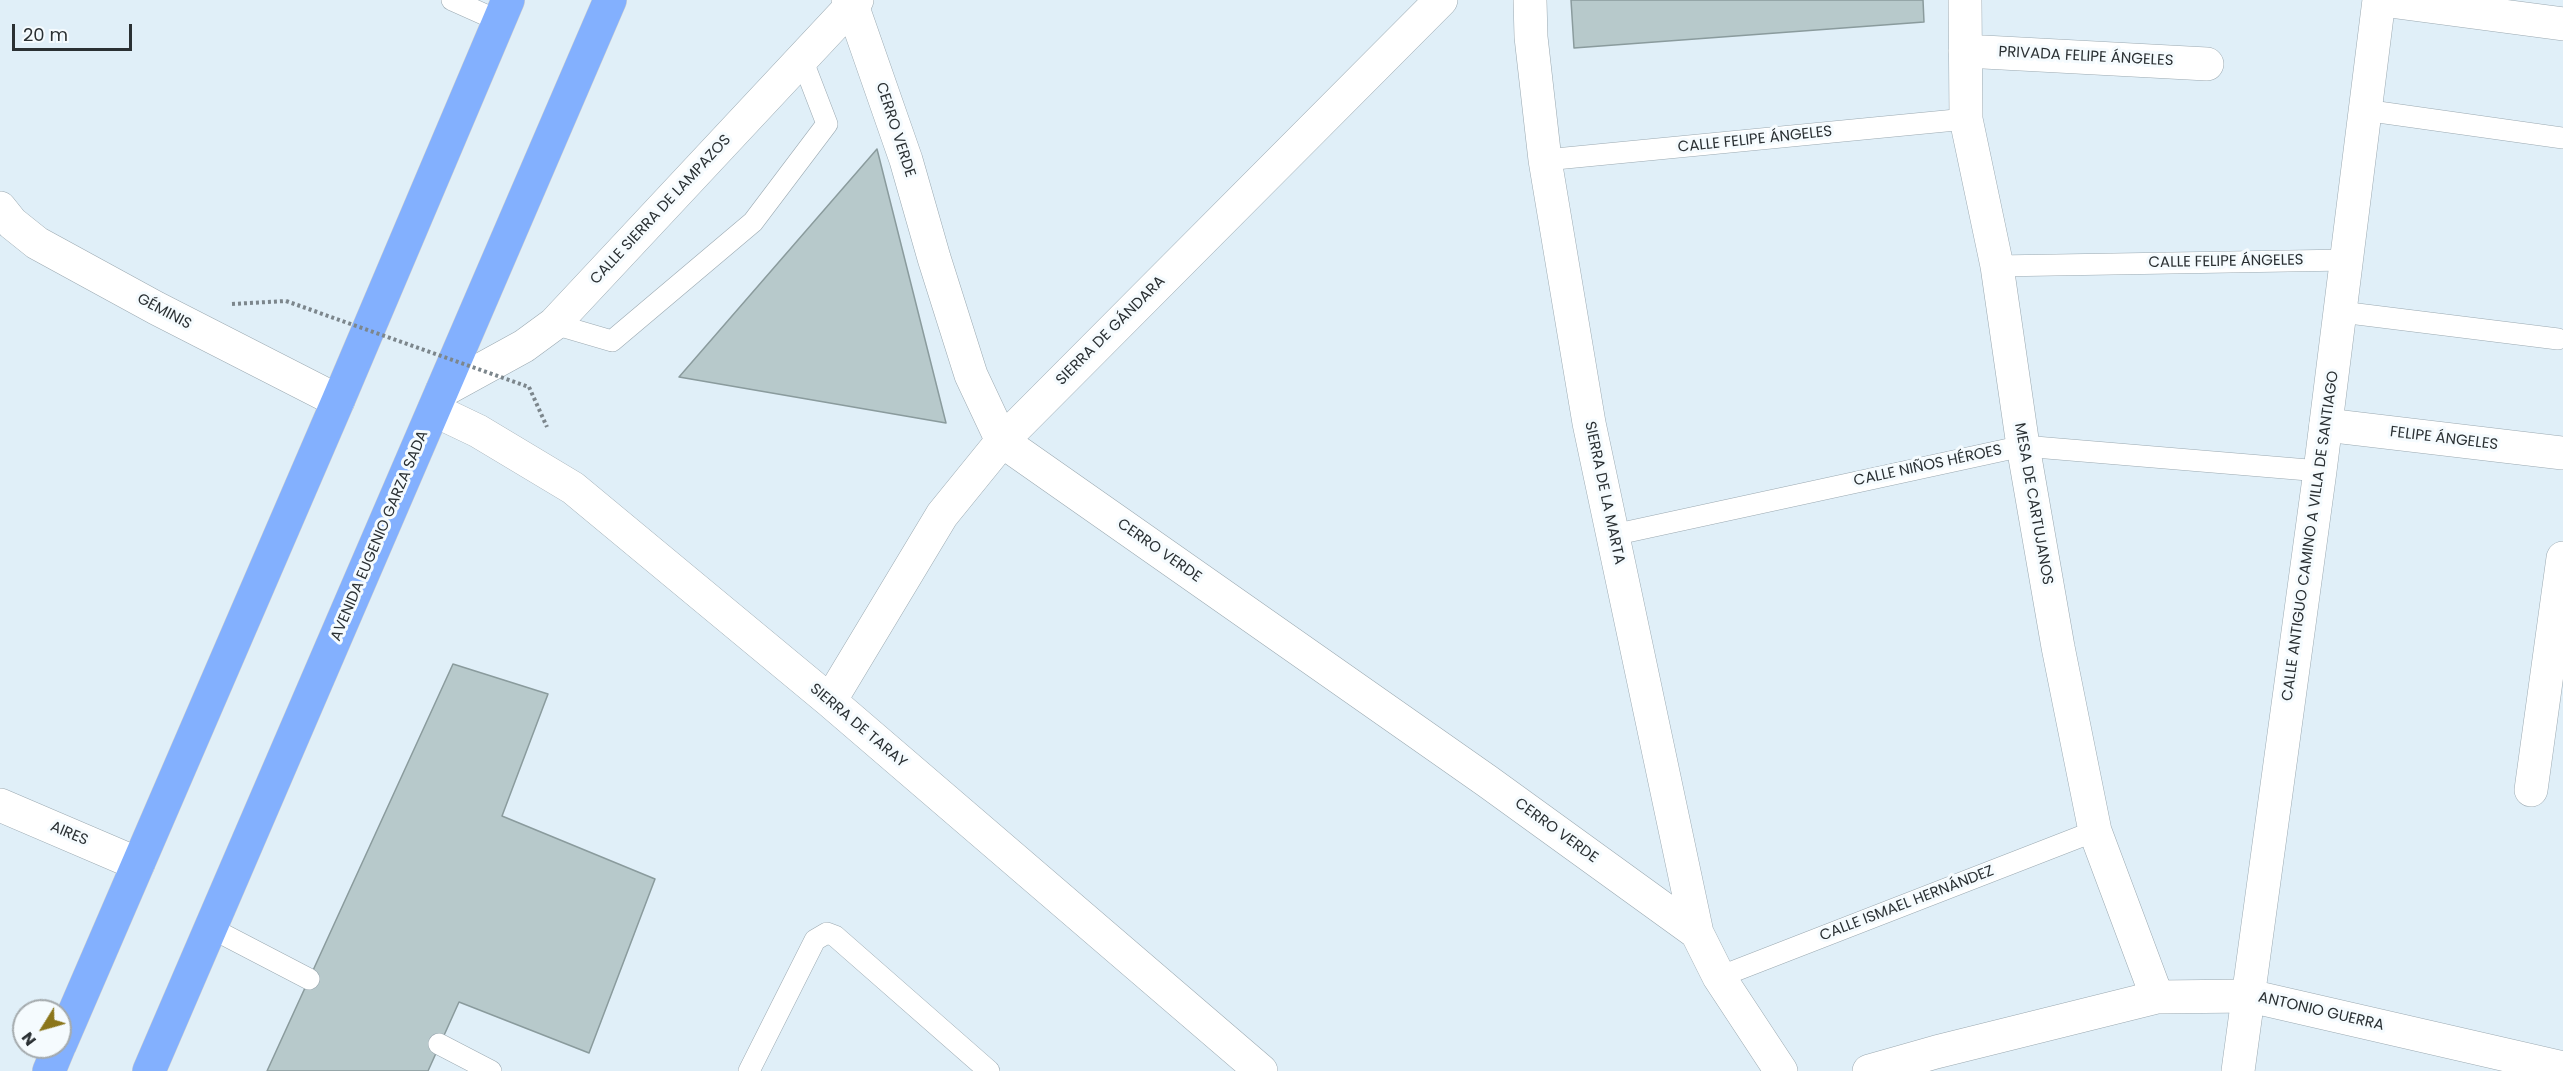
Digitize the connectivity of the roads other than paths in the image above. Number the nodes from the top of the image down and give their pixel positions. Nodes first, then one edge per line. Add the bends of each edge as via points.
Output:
1 (452, 0) edge
2 (610, 0) edge
3 (1440, 0) edge
4 (1530, 0) edge
5 (1965, 0) edge
6 (2380, 0) edge
7 (853, 2) edge
8 (503, 10) edge
9 (2563, 24) edge
10 (1965, 51) junction
11 (802, 59) junction
12 (2207, 64) dead end
13 (2364, 110) junction
14 (1966, 119) junction
15 (2563, 138) edge
16 (1545, 160) junction
17 (0, 208) edge
18 (2347, 260) junction
19 (1998, 266) junction
20 (2341, 312) junction
21 (554, 324) junction
22 (2558, 339) dead end
23 (438, 400) junction
24 (338, 401) junction
25 (2326, 425) junction
26 (1002, 441) junction
27 (2023, 446) junction
28 (2563, 453) edge
29 (2320, 471) junction
30 (1612, 535) junction
31 (2563, 558) edge
32 (830, 701) junction
33 (2531, 790) dead end
34 (0, 805) edge
35 (2096, 831) junction
36 (138, 864) junction
37 (211, 928) junction
38 (1697, 933) junction
39 (1719, 977) junction
40 (309, 979) dead end
41 (2250, 996) junction
42 (2157, 997) junction
43 (72, 1018) edge
44 (439, 1044) dead end
45 (2563, 1068) edge
46 (149, 1071) edge
47 (491, 1071) edge
48 (749, 1071) edge
49 (989, 1071) edge
50 (1261, 1071) edge
51 (1781, 1071) edge
52 (1869, 1071) edge
53 (2238, 1071) edge

1 - 8 lane
2 - 23 highway, AVENIDA EUGENIO GARZA SADA
3 - 26 street, SIERRA DE GÁNDARA
4 - 16 street, SIERRA DE LA MARTA
5 - 10 street, MESA DE CARTUJANOS
6 - 9 street
6 - 13 street, CALLE ANTIGUO CAMINO A VILLA DE SANTIAGO
7 - 11 street, CALLE SIERRA DE LAMPAZOS
7 - 26 street, CERRO VERDE via 971,375
8 - 24 highway
10 - 12 street, PRIVADA FELIPE ÁNGELES
10 - 14 street, MESA DE CARTUJANOS
11 - 21 street, CALLE SIERRA DE LAMPAZOS
11 - 21 lane via 827,124 753,222 612,341
13 - 15 lane
13 - 18 street, CALLE ANTIGUO CAMINO A VILLA DE SANTIAGO
14 - 16 lane, CALLE FELIPE ÁNGELES
14 - 19 street, MESA DE CARTUJANOS
16 - 30 street, SIERRA DE LA MARTA
17 - 24 street, GÉMINIS via 37,243
18 - 19 lane, CALLE FELIPE ÁNGELES
18 - 20 street, CALLE ANTIGUO CAMINO A VILLA DE SANTIAGO
19 - 27 street, MESA DE CARTUJANOS
20 - 22 lane
20 - 25 street, CALLE ANTIGUO CAMINO A VILLA DE SANTIAGO
21 - 23 street, CALLE SIERRA DE LAMPAZOS via 524,346 466,376
23 - 32 street, SIERRA DE TARAY via 478,431 573,488
23 - 37 highway, AVENIDA EUGENIO GARZA SADA
24 - 36 highway
25 - 28 street, FELIPE ÁNGELES
25 - 29 street, CALLE ANTIGUO CAMINO A VILLA DE SANTIAGO
26 - 32 street, SIERRA DE GÁNDARA via 942,515
26 - 38 street, CERRO VERDE
27 - 29 lane, CALLE NIÑOS HÉROES
27 - 30 lane, CALLE NIÑOS HÉROES
27 - 35 street, MESA DE CARTUJANOS via 2058,647
29 - 41 street, CALLE ANTIGUO CAMINO A VILLA DE SANTIAGO
30 - 38 street, SIERRA DE LA MARTA
31 - 33 street
32 - 50 street, SIERRA DE TARAY
34 - 36 street, AIRES
35 - 39 lane, CALLE ISMAEL HERNÁNDEZ
35 - 42 street, MESA DE CARTUJANOS
36 - 43 highway
37 - 40 lane
37 - 46 highway, AVENIDA EUGENIO GARZA SADA
38 - 39 street, SIERRA DE LA MARTA
39 - 51 street
41 - 42 street, ANTONIO GUERRA
41 - 45 street, ANTONIO GUERRA
41 - 53 street, CALLE ANTIGUO CAMINO A VILLA DE SANTIAGO
42 - 52 street, ANTONIO GUERRA
44 - 47 lane
48 - 49 lane via 815,940 827,933

